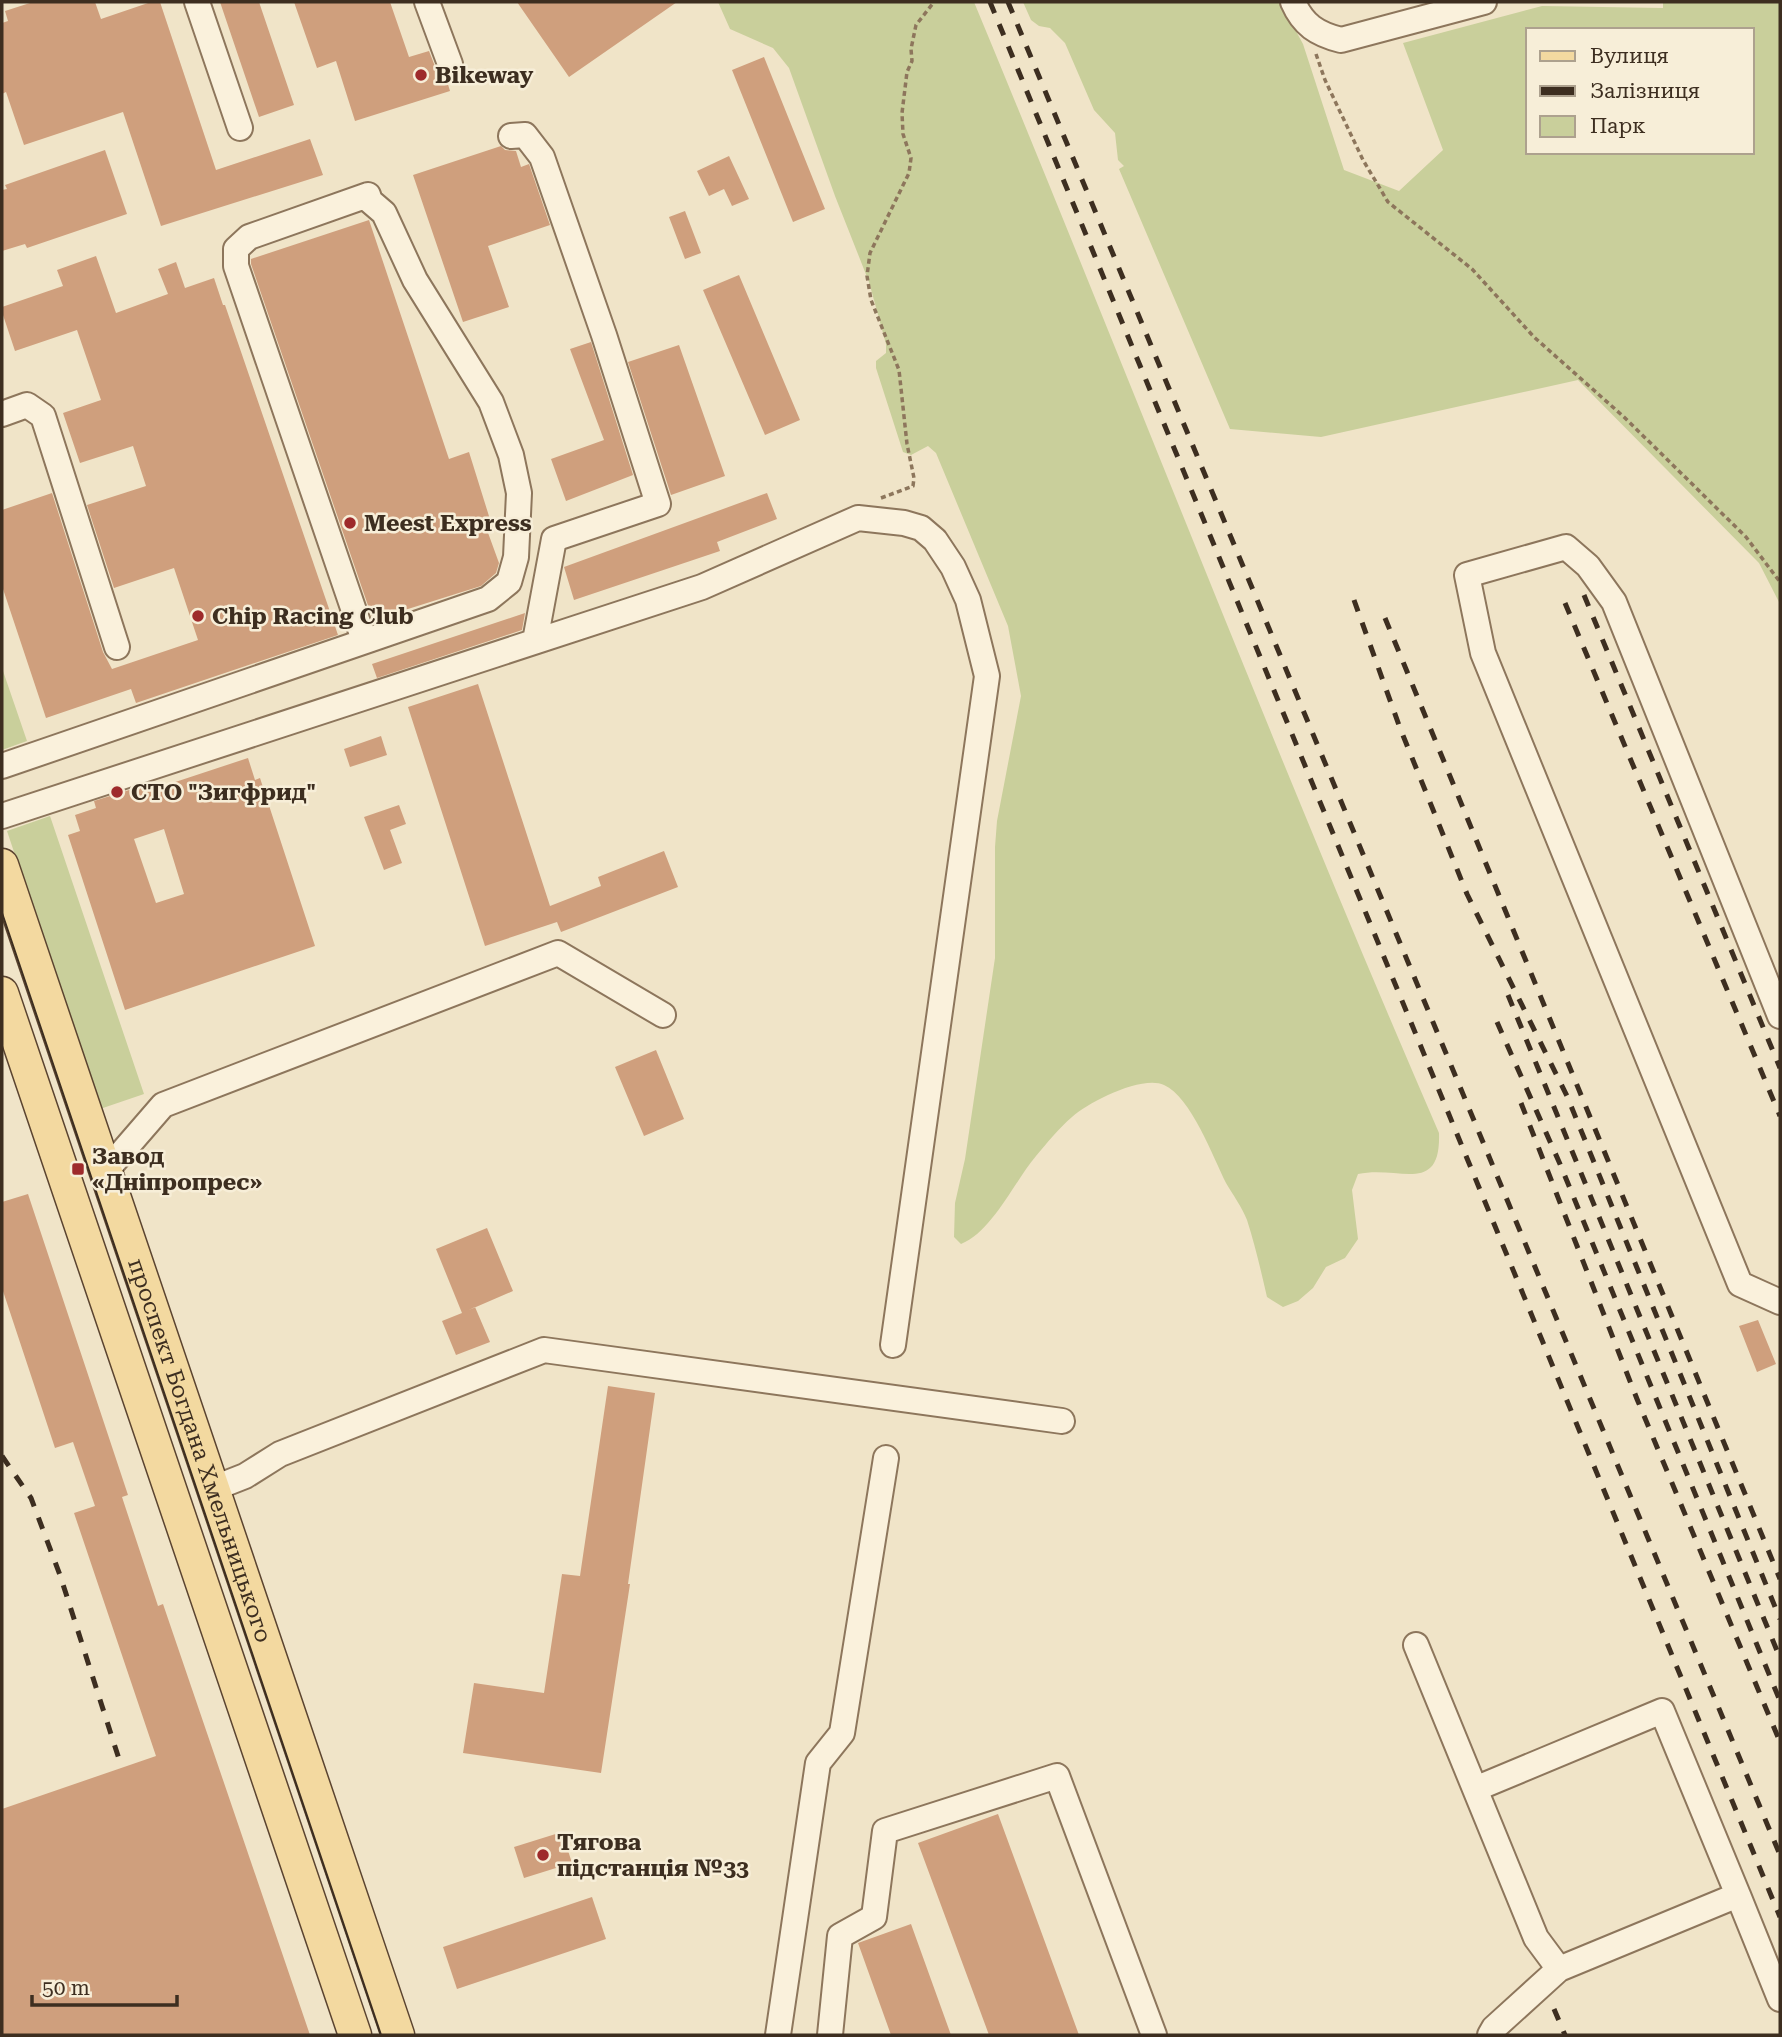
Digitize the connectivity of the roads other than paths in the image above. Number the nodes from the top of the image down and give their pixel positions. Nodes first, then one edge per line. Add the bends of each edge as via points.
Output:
1 (197, 2) edge
2 (428, 2) edge
3 (1293, 2) edge
4 (1484, 2) edge
5 (450, 64) dead end
6 (240, 128) dead end
7 (511, 136) dead end
8 (2, 414) edge
9 (363, 640) junction
10 (536, 641) junction
11 (117, 647) dead end
12 (2, 766) edge
13 (2, 816) edge
14 (2, 865) edge
15 (2, 993) edge
16 (663, 1015) dead end
17 (1780, 1016) edge
18 (105, 1172) junction
19 (1780, 1302) edge
20 (893, 1345) dead end
21 (1062, 1421) dead end
22 (887, 1458) dead end
23 (212, 1489) junction
24 (1416, 1645) dead end
25 (1475, 1789) junction
26 (1738, 1895) junction
27 (1559, 1969) junction
28 (1780, 1999) edge
29 (355, 2035) edge
30 (398, 2035) edge
31 (778, 2035) edge
32 (830, 2035) edge
33 (1154, 2035) edge
34 (1490, 2035) edge

1 - 6 lane
2 - 5 lane
3 - 4 lane via 1307,26 1341,40
7 - 10 lane via 525,135 542,157 658,504 554,539
8 - 11 lane via 27,405 43,416
9 - 9 lane via 236,266 236,249 249,237 368,195 384,213 415,280 491,402 511,455 519,493 516,557 509,582 488,599
9 - 12 lane
10 - 13 lane
10 - 20 lane via 702,587 858,517 921,528 953,567 968,600 987,676
14 - 18 main road, проспект Богдана Хмельницького
15 - 29 main road, проспект Богдана Хмельницького
16 - 18 lane via 558,953 163,1105
17 - 19 lane via 1614,602 1588,566 1566,547 1467,575 1483,653 1740,1284
18 - 23 main road, проспект Богдана Хмельницького
21 - 23 lane via 544,1350 280,1454 245,1476
22 - 31 lane via 842,1733 818,1763
23 - 30 main road, проспект Богдана Хмельницького
24 - 25 lane
25 - 26 lane via 1662,1711
25 - 27 lane via 1536,1938
26 - 27 lane
26 - 28 lane
27 - 34 lane
32 - 33 lane via 840,1936 874,1917 885,1831 1057,1776

